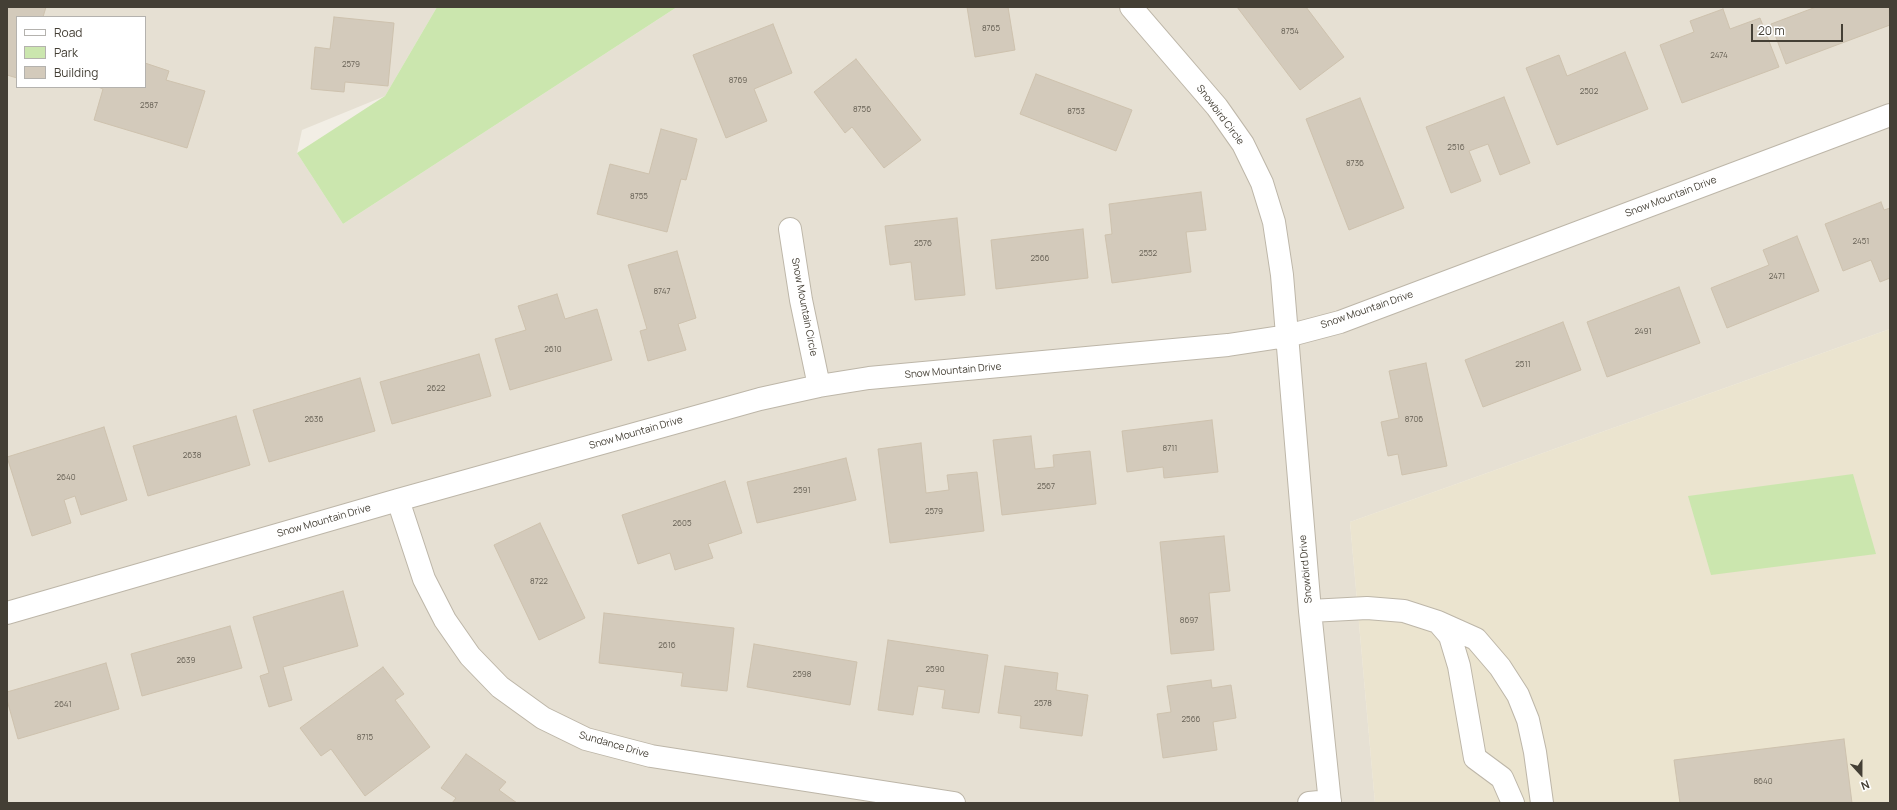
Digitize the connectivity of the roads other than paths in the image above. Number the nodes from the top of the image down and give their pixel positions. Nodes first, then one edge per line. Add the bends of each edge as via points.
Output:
1 (1131, 7) edge
2 (1890, 115) edge
3 (790, 229) dead end
4 (1287, 336) junction
5 (819, 386) junction
6 (398, 500) junction
7 (1310, 611) junction
8 (7, 613) edge
9 (1438, 622) junction
10 (1323, 802) edge
11 (954, 803) edge
12 (1513, 803) edge
13 (1542, 803) edge

1 - 4 street, Snowbird Circle via 1217,107 1243,144 1262,183 1274,222
2 - 4 street, Snow Mountain Drive via 1340,322
3 - 5 street, Snow Mountain Circle via 801,300
4 - 5 street, Snow Mountain Drive via 1228,345 869,378
4 - 7 street, Snowbird Drive
5 - 6 street, Snow Mountain Drive via 760,399
6 - 8 street, Snow Mountain Drive
6 - 11 street, Sundance Drive via 424,579 445,620 470,656 500,687 543,718 586,739 651,756
7 - 9 street via 1367,608 1404,611
7 - 10 street, Snowbird Drive
9 - 12 street via 1450,636 1456,658 1475,758 1502,778
9 - 13 street via 1476,639 1500,667 1518,695 1528,720

